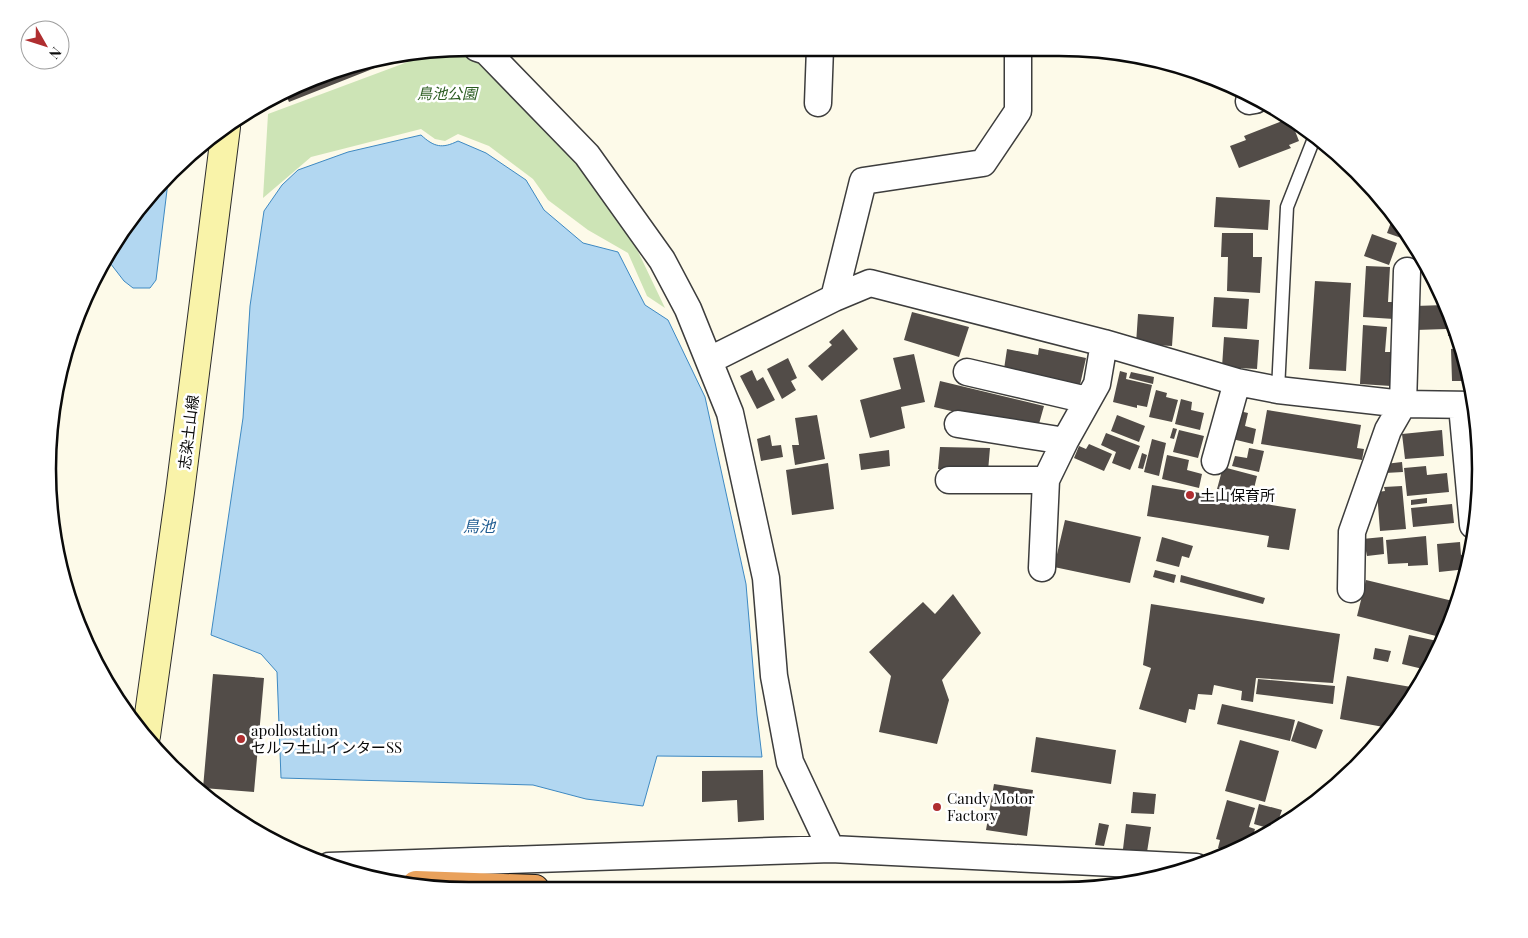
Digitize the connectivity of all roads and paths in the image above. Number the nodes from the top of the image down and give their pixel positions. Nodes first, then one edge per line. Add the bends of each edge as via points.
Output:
1 (490, 56) edge
2 (820, 56) edge
3 (1018, 56) edge
4 (818, 103) dead end
5 (225, 137) edge
6 (1312, 144) edge
7 (1407, 271) dead end
8 (834, 298) junction
9 (1104, 343) junction
10 (710, 360) junction
11 (967, 372) dead end
12 (1237, 382) junction
13 (1278, 390) junction
14 (1087, 400) junction
15 (1403, 404) junction
16 (1467, 406) edge
17 (1469, 420) edge
18 (958, 424) dead end
19 (1065, 441) junction
20 (1215, 461) dead end
21 (949, 480) dead end
22 (1046, 480) junction
23 (1471, 486) edge
24 (1042, 568) dead end
25 (1351, 589) dead end
26 (147, 727) edge
27 (831, 849) junction
28 (353, 865) edge
29 (1170, 867) edge

1 - 10 street via 587,155 662,260 688,308
2 - 4 street
3 - 8 street via 1018,111 983,163 863,181
5 - 26 main road, 志染土山線
6 - 13 lane via 1287,208
7 - 15 street
8 - 9 street via 870,283
8 - 10 street
9 - 12 street
9 - 14 street via 1097,384
10 - 27 street via 730,413 766,578 774,676 790,762
11 - 14 street
12 - 13 street
12 - 20 street
13 - 15 street
14 - 19 street
15 - 16 street
15 - 25 street via 1388,430 1352,532
17 - 23 street
18 - 19 street
19 - 22 street
21 - 22 street
22 - 24 street
27 - 28 street
27 - 29 street

